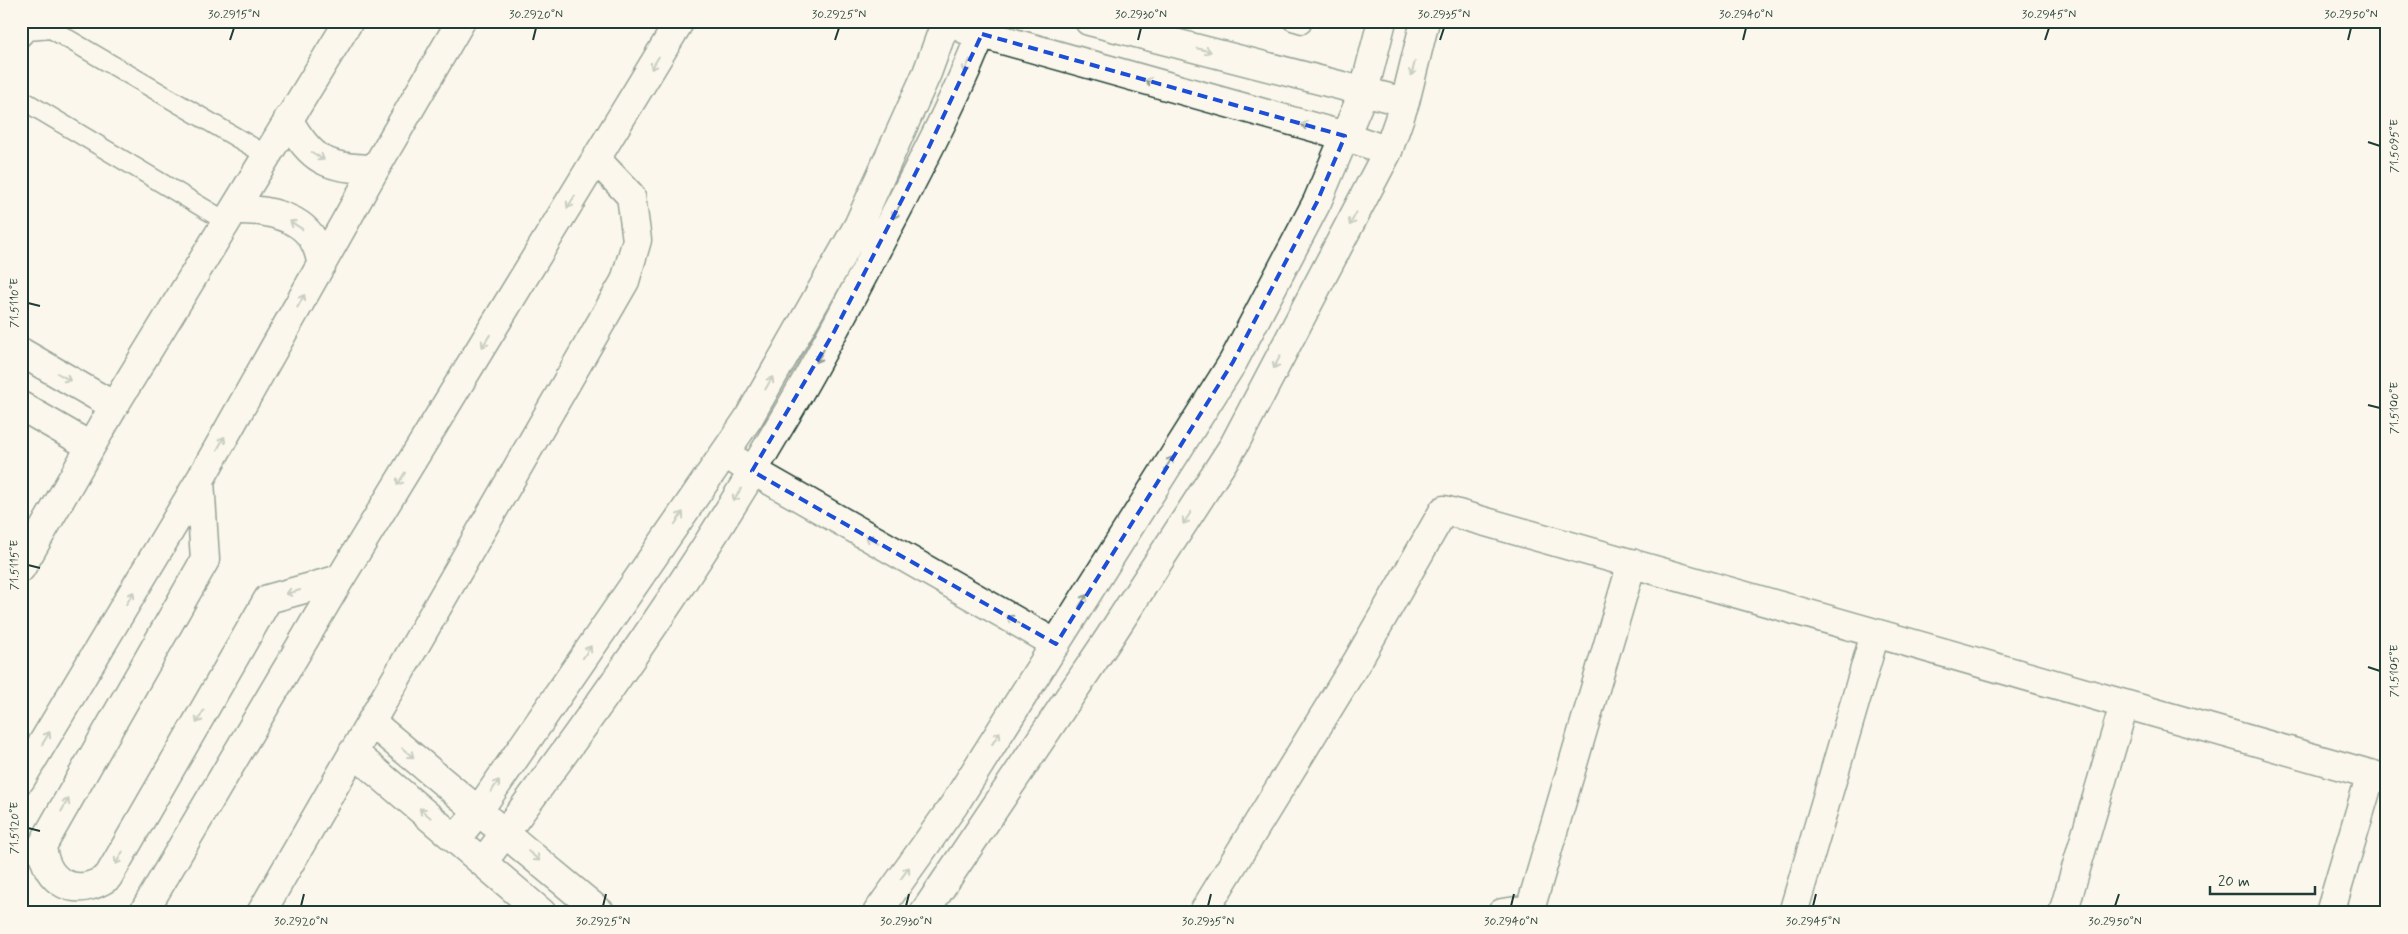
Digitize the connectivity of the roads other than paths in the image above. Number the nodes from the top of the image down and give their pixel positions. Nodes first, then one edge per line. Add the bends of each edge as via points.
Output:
1 (349, 21) edge
2 (461, 21) edge
3 (680, 21) edge
4 (1088, 21) edge
5 (1292, 21) edge
6 (1303, 21) edge
7 (1382, 21) edge
8 (1425, 21) edge
9 (943, 22) edge
10 (984, 28) edge
11 (21, 38) edge
12 (1364, 91) junction
13 (21, 99) edge
14 (1405, 102) junction
15 (288, 120) junction
16 (1345, 136) junction
17 (1388, 151) junction
18 (268, 156) junction
19 (597, 160) junction
20 (375, 169) junction
21 (231, 216) junction
22 (322, 264) junction
23 (21, 352) edge
24 (21, 406) edge
25 (114, 406) junction
26 (90, 446) junction
27 (724, 453) junction
28 (752, 471) junction
29 (200, 480) junction
30 (1632, 563) junction
31 (21, 568) edge
32 (340, 578) junction
33 (1875, 634) junction
34 (1056, 644) junction
35 (2124, 705) junction
36 (371, 722) junction
37 (354, 752) junction
38 (2379, 776) edge
39 (21, 779) edge
40 (479, 810) junction
41 (506, 833) junction
42 (456, 840) junction
43 (483, 862) junction
44 (1529, 911) edge
45 (143, 913) edge
46 (261, 913) edge
47 (542, 913) edge
48 (601, 913) edge
49 (877, 913) edge
50 (924, 913) edge
51 (1203, 913) edge
52 (1502, 913) edge
53 (1793, 913) edge
54 (2063, 913) edge
55 (2330, 913) edge

1 - 15 street
2 - 20 street
3 -> 19 street
4 -> 12 street
5 - 6 lane via 1302,24
7 - 12 street
8 -> 14 street
9 - 10 street
27 -> 9 street via 748,419 858,226 927,73
16 -> 10 street
10 -> 28 street via 928,149 834,332
11 - 18 lane via 28,31 51,29
12 - 14 street
12 - 16 street
13 - 21 lane
14 - 17 street
15 - 18 street
15 -> 20 street via 299,139 316,157 337,165
16 - 17 street
34 -> 16 street via 1233,362 1317,202
17 -> 50 street via 1234,445
18 - 21 street
19 -> 32 street
19 - 36 street via 631,196 637,240 625,281
20 - 22 street
22 -> 21 street via 316,243 300,226 278,214 259,209
21 - 25 street
29 -> 22 street
23 -> 25 street
24 - 26 street
25 - 26 street
26 - 31 street
27 - 28 street
40 -> 27 street
34 -> 28 street
28 -> 41 street via 684,580
32 -> 29 street via 268,599 108,877 87,888 75,888 61,882 43,860 42,846 205,560
39 -> 29 street
30 - 33 street
30 - 44 street
30 - 51 street via 1444,510 1358,660
32 - 45 street
33 - 35 street
33 - 53 street
49 -> 34 street via 954,805
35 - 38 street
35 - 54 street
36 - 37 street
36 -> 40 street
42 -> 37 street
37 - 46 street
38 - 55 street
40 - 41 street
40 - 42 street
41 - 43 street
41 -> 48 street
42 - 43 street
43 - 47 street
44 - 52 street

